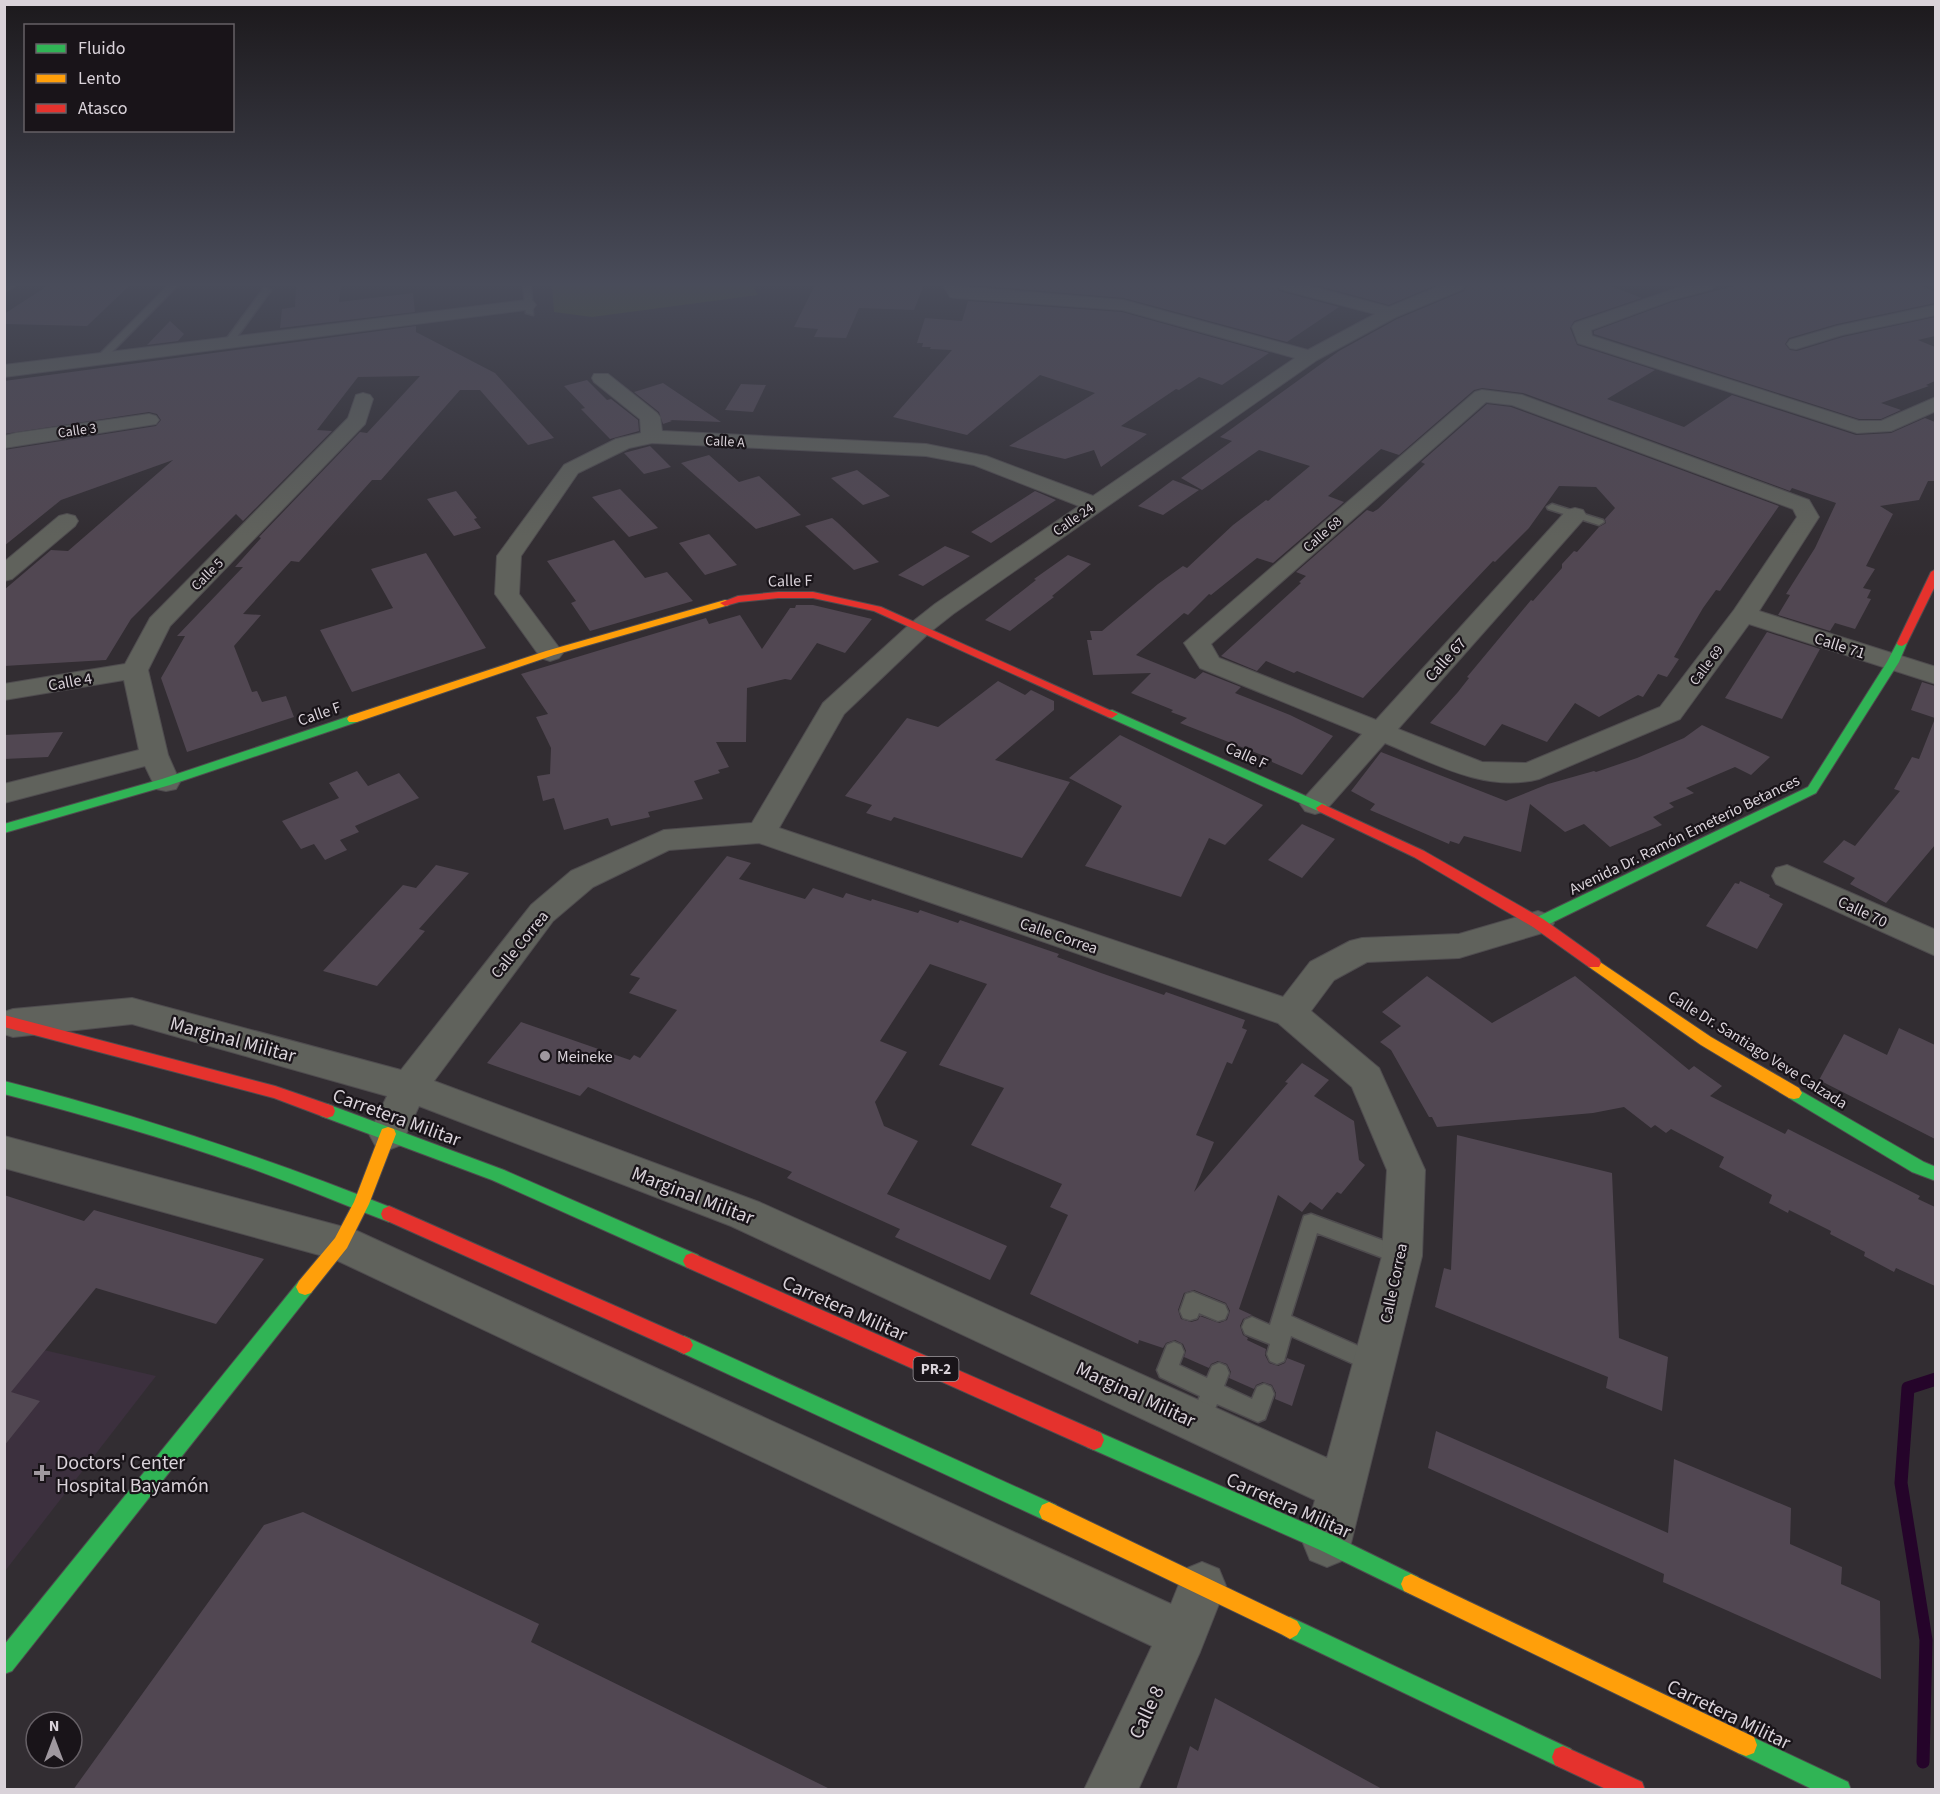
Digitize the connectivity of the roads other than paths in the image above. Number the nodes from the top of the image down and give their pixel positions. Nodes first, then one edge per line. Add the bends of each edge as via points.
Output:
1 (22, 369) edge
2 (1291, 369) edge
3 (1675, 369) edge
4 (4, 371) edge
5 (601, 378) dead end
6 (363, 399) dead end
7 (1935, 403) edge
8 (149, 420) dead end
9 (652, 437) junction
10 (4, 442) edge
11 (1635, 443) joint
12 (1094, 504) junction
13 (1575, 515) dead end
14 (67, 521) dead end
15 (1935, 572) edge
16 (4, 574) edge
17 (1744, 614) junction
18 (920, 628) junction
19 (550, 653) junction
20 (1893, 662) junction
21 (135, 670) junction
22 (1935, 676) edge
23 (4, 692) edge
24 (1379, 731) junction
25 (154, 755) junction
26 (166, 782) junction
27 (4, 794) edge
28 (1316, 804) junction
29 (4, 830) edge
30 (761, 833) junction
31 (1787, 876) dead end
32 (1538, 923) junction
33 (1933, 939) edge
34 (1290, 1013) junction
35 (9, 1022) edge
36 (4, 1087) edge
37 (409, 1087) junction
38 (388, 1134) junction
39 (4, 1152) edge
40 (1935, 1174) edge
41 (362, 1204) junction
42 (340, 1243) junction
43 (1402, 1256) junction
44 (1190, 1311) dead end
45 (1218, 1312) dead end
46 (1252, 1327) dead end
47 (1279, 1338) junction
48 (1174, 1352) dead end
49 (1374, 1363) junction
50 (1264, 1394) dead end
51 (1210, 1396) junction
52 (1341, 1488) junction
53 (1327, 1543) junction
54 (1202, 1586) junction
55 (1183, 1635) junction
56 (4, 1662) edge
57 (1110, 1790) edge
58 (1634, 1790) edge
59 (1840, 1790) edge

1 - 4 street
2 - 12 street, Calle 24
3 - 7 street via 1857,428 1884,427
5 - 9 street via 650,417
6 - 21 street, Calle 5 via 358,420 159,623
8 - 10 street, Calle 3
9 - 12 street, Calle A via 926,450 979,460
9 - 19 street, Calle A via 624,443 571,469 510,556 507,594
11 - 17 street, Calle 69 via 1802,505 1808,517
11 - 24 street, Calle 68 via 1515,399 1482,396 1197,643 1209,663
12 - 18 street, Calle 24
13 - 24 street, Calle 67
14 - 16 street
15 - 20 street, Avenida Dr. Ramón Emeterio Betances
17 - 20 street, Calle 71
17 - 24 street, Calle 69 via 1670,713 1529,772 1479,771
18 - 19 street, Calle F via 847,601 813,595 778,595 738,598
18 - 28 street, Calle F
18 - 30 street, Calle 24 via 833,709
19 - 26 street, Calle F
20 - 22 street, Calle 71
20 - 32 street, Avenida Dr. Ramón Emeterio Betances via 1812,790
21 - 23 street, Calle 4
21 - 25 street
24 - 28 street, Calle 67
25 - 26 street
25 - 27 street
26 - 29 street, Calle F
28 - 32 street, Calle F via 1419,854
30 - 34 street, Calle Correa
30 - 37 street, Calle Correa via 664,840 582,879 542,913
31 - 33 street, Calle 70
32 - 34 street via 1459,946 1362,950 1322,971
32 - 40 street, Calle Dr. Santiago Veve Calzada via 1706,1041
34 - 43 street, Calle Correa via 1366,1078 1406,1170
35 - 37 street, Marginal Militar via 132,1011
35 - 38 street, Carretera Militar / PR-2 via 275,1092
36 - 41 street via 70,1101 232,1152
37 - 38 street, Calle Correa
37 - 51 street, Marginal Militar
38 - 41 street
38 - 53 street, Carretera Militar / PR-2 via 498,1175
39 - 42 street
41 - 42 street
41 - 54 street via 491,1256 1160,1563
42 - 55 street
42 - 56 street
43 - 47 lane via 1311,1222
43 - 49 street, Calle Correa
44 - 45 lane via 1193,1301
46 - 47 lane
47 - 49 lane
48 - 51 lane via 1167,1370
49 - 52 street, Calle Correa
50 - 51 lane via 1258,1412
51 - 52 street, Marginal Militar
52 - 53 street, Calle Correa
53 - 59 street, Carretera Militar / PR-2
54 - 55 street, Calle 8
54 - 58 street
55 - 57 street, Calle 8

